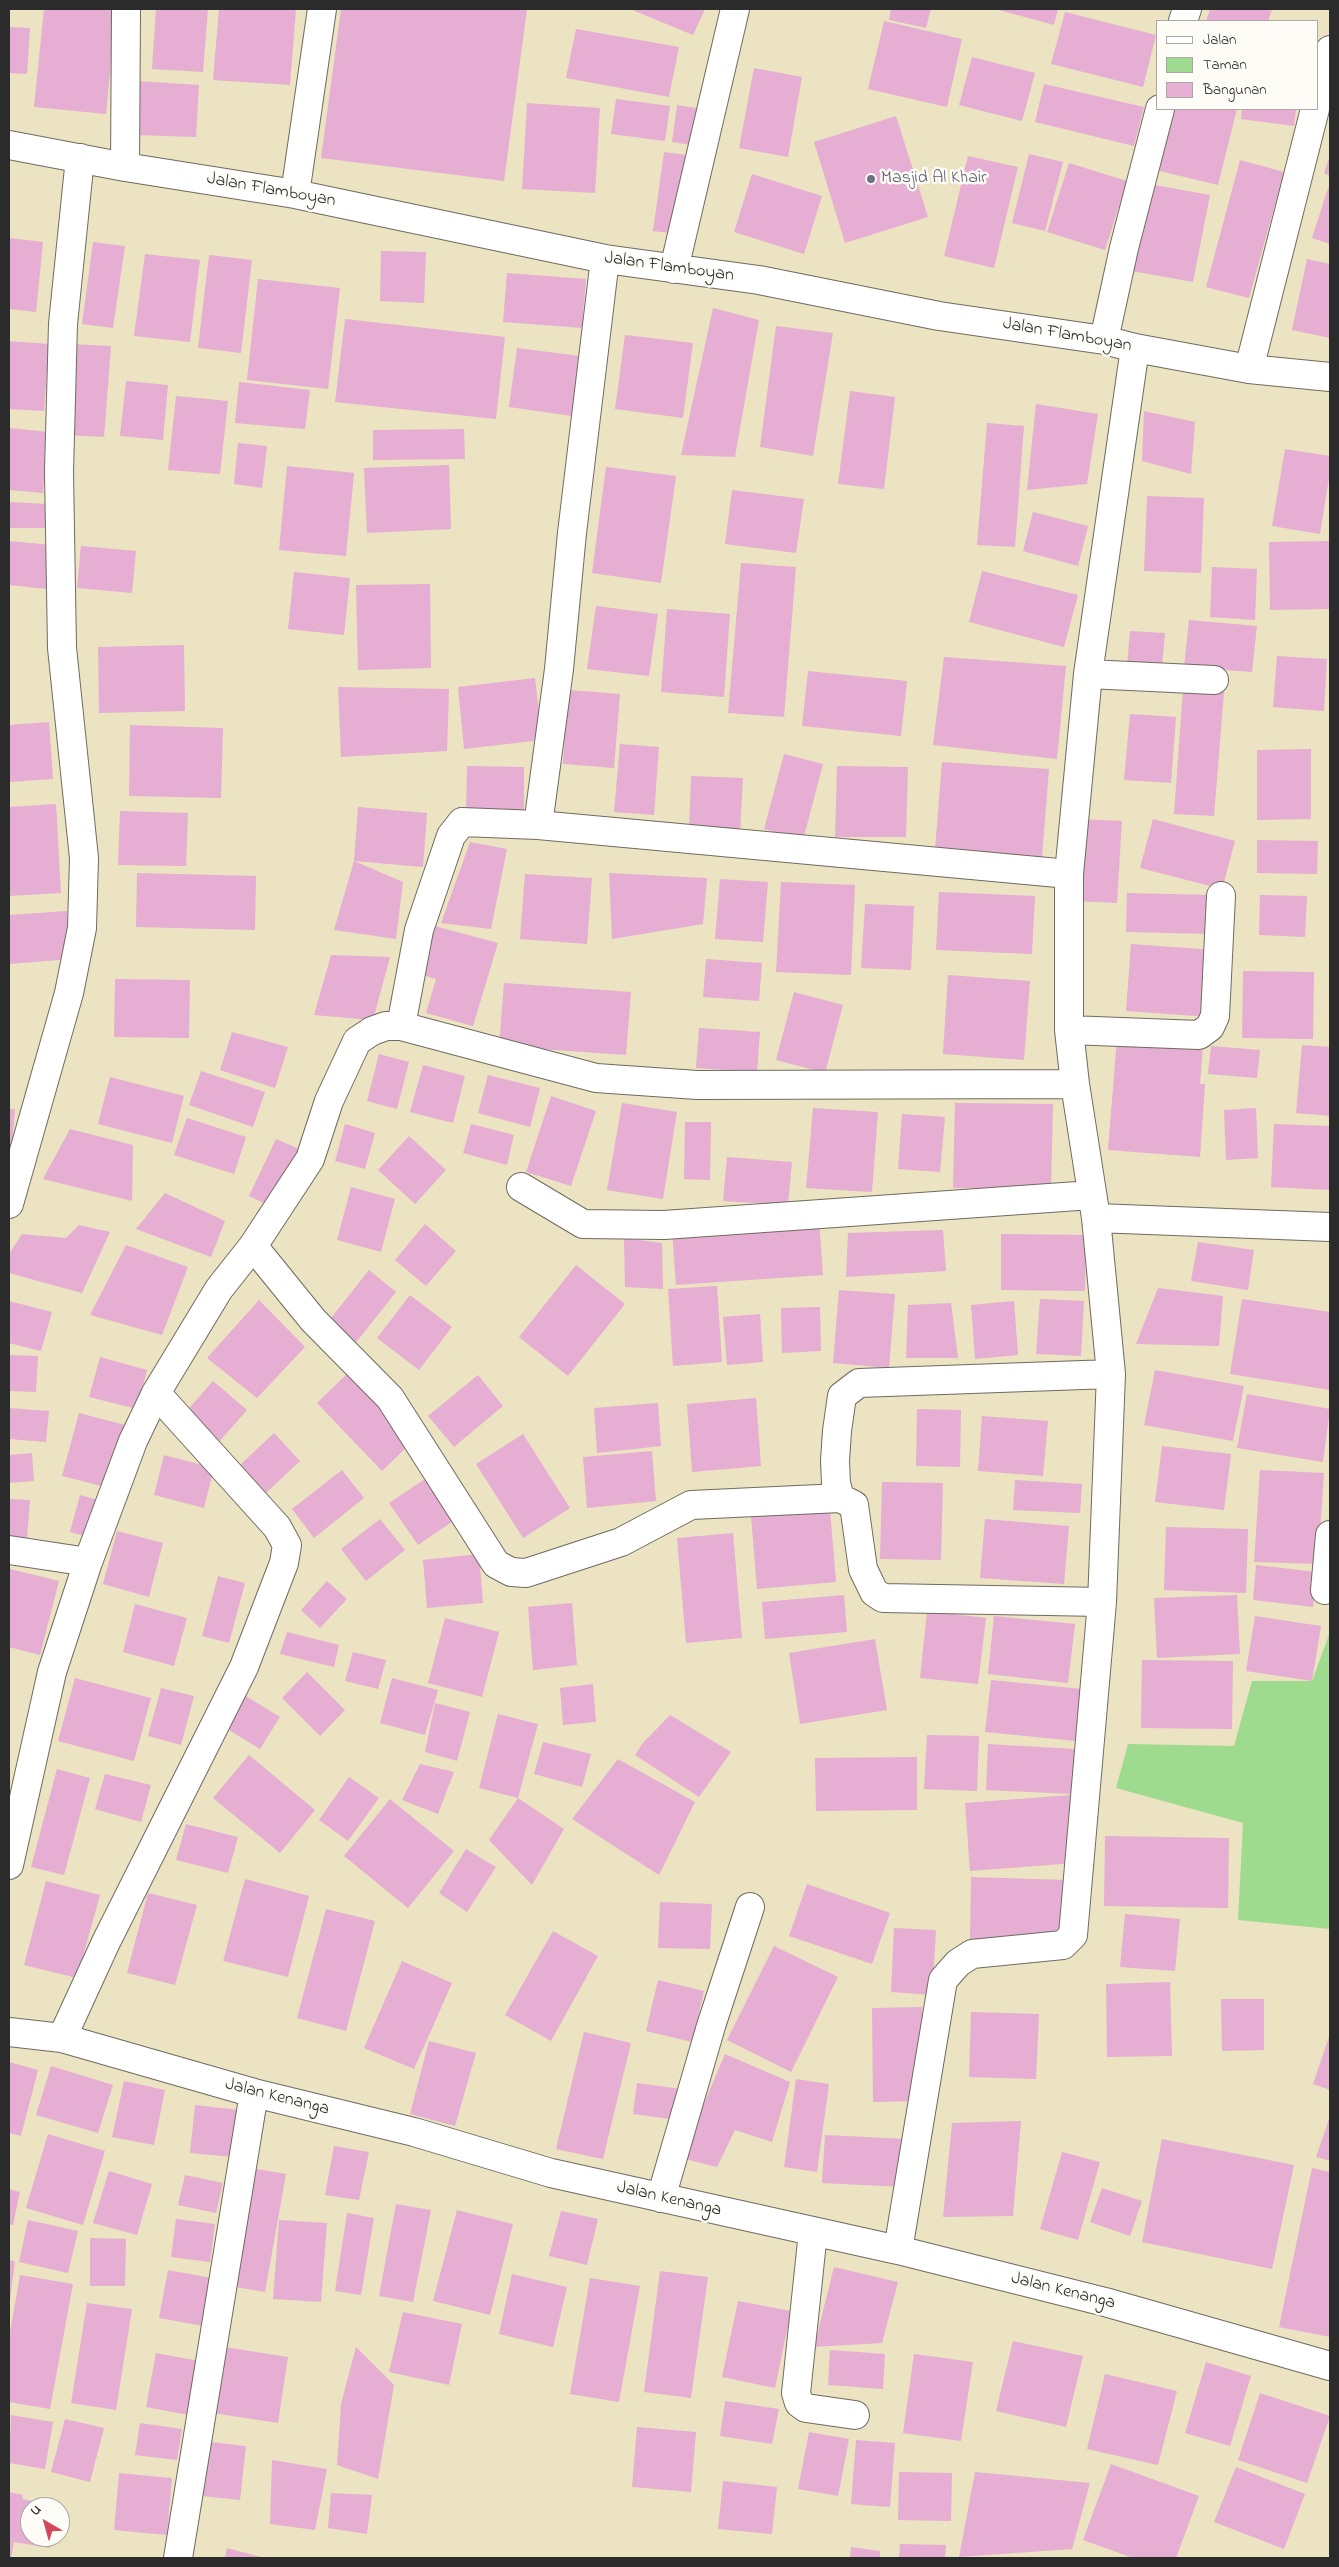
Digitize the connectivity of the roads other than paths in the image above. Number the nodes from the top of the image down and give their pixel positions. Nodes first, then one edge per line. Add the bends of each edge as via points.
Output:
1 (126, 9) edge
2 (322, 9) edge
3 (736, 9) edge
4 (1330, 50) edge
5 (1319, 95) edge
6 (1160, 110) edge
7 (1315, 110) edge
8 (9, 145) edge
9 (80, 158) junction
10 (125, 167) junction
11 (295, 194) junction
12 (605, 259) junction
13 (674, 269) junction
14 (1104, 340) junction
15 (1135, 348) junction
16 (1249, 369) junction
17 (1330, 377) edge
18 (1088, 674) junction
19 (1214, 680) dead end
20 (538, 825) junction
21 (1069, 874) junction
22 (1220, 896) dead end
23 (401, 1026) junction
24 (1069, 1030) junction
25 (1075, 1084) junction
26 (522, 1187) dead end
27 (9, 1204) edge
28 (1094, 1206) junction
29 (1330, 1227) edge
30 (253, 1246) junction
31 (1111, 1374) junction
32 (156, 1393) junction
33 (840, 1498) junction
34 (1330, 1535) edge
35 (9, 1550) edge
36 (88, 1562) junction
37 (1325, 1590) dead end
38 (1102, 1602) junction
39 (9, 1866) edge
40 (750, 1907) dead end
41 (9, 2032) edge
42 (62, 2038) junction
43 (254, 2094) junction
44 (661, 2198) junction
45 (813, 2232) junction
46 (898, 2250) junction
47 (1330, 2366) edge
48 (856, 2415) dead end
49 (178, 2558) edge

1 - 10 street
2 - 11 street
3 - 13 street
4 - 5 street
6 - 14 street
7 - 16 street
8 - 9 street, Jalan Flamboyan
9 - 10 street, Jalan Flamboyan
9 - 27 street via 63,324 59,471 62,648 84,858 82,928 68,993
10 - 11 street, Jalan Flamboyan
11 - 12 street, Jalan Flamboyan
12 - 13 street, Jalan Flamboyan
12 - 20 street via 559,669
13 - 14 street, Jalan Flamboyan via 758,280 939,316
14 - 15 street, Jalan Flamboyan
15 - 16 street, Jalan Flamboyan
15 - 18 street
16 - 17 street, Jalan Flamboyan
18 - 19 street
18 - 21 street
20 - 21 street
20 - 23 street via 462,822 456,827 419,930
21 - 24 street
22 - 24 street via 1216,1016 1210,1026 1199,1035
23 - 25 street via 596,1078 697,1085
23 - 30 street via 379,1029 357,1041 329,1101 310,1159
24 - 25 street
25 - 28 street
26 - 28 street via 583,1224 664,1225
28 - 29 street
28 - 31 street
30 - 32 street via 219,1289
30 - 33 street via 313,1320 390,1398 496,1564 511,1572 526,1573 621,1542 691,1505
31 - 33 street via 859,1383 842,1396 837,1431 836,1483
31 - 38 street
32 - 36 street
32 - 42 street via 277,1527 287,1545 284,1563 244,1667 106,1942
33 - 38 street via 854,1505 863,1570 874,1592 883,1598
34 - 37 street
35 - 36 street
36 - 39 street via 52,1672
38 - 46 street via 1073,1935 1063,1945 972,1954 958,1963 943,1980
40 - 44 street
41 - 42 street, Jalan Kenanga
42 - 43 street, Jalan Kenanga
43 - 44 street, Jalan Kenanga via 414,2132 551,2173
43 - 49 street
44 - 45 street, Jalan Kenanga
45 - 46 street, Jalan Kenanga
45 - 48 street via 796,2393 799,2403 806,2408
46 - 47 street, Jalan Kenanga via 1105,2302

